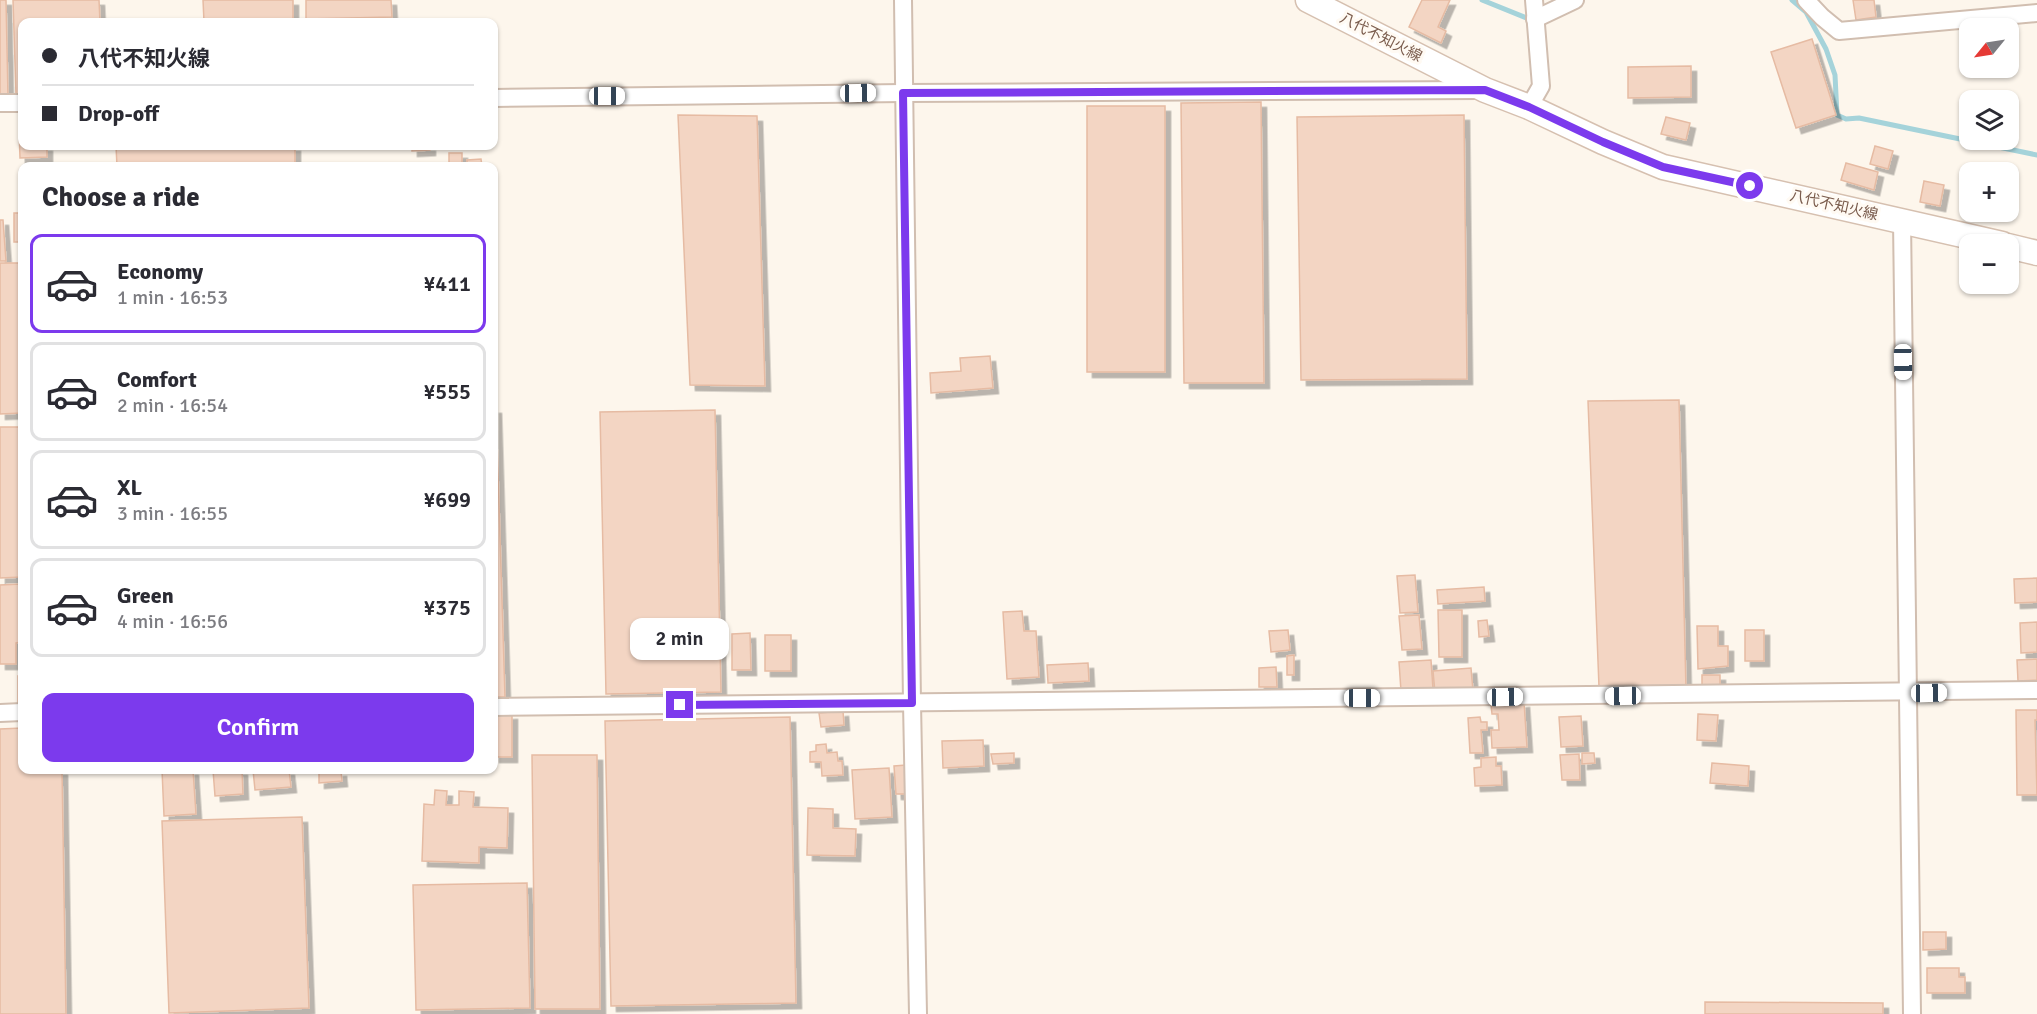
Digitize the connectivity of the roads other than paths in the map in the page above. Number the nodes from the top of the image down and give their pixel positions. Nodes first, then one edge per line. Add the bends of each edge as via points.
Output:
1 (903, 0) edge
2 (1308, 0) edge
3 (1534, 0) edge
4 (1575, 0) edge
5 (1806, 0) edge
6 (2037, 13) edge
7 (1535, 19) junction
8 (1485, 90) junction
9 (903, 93) junction
10 (498, 98) edge
11 (0, 103) edge
12 (18, 103) edge
13 (1529, 107) junction
14 (1902, 220) junction
15 (1960, 234) edge
16 (2019, 249) edge
17 (2037, 253) edge
18 (2037, 690) edge
19 (1908, 693) junction
20 (912, 703) junction
21 (498, 707) edge
22 (0, 712) edge
23 (18, 712) edge
24 (918, 1014) edge
25 (1912, 1014) edge

1 - 9 street
2 - 8 main road, 八代不知火線
3 - 7 street
4 - 7 street
5 - 6 street via 1839,31
7 - 13 street via 1541,86
8 - 9 street
8 - 13 main road, 八代不知火線
9 - 10 street
9 - 20 street
11 - 12 street
13 - 14 main road, 八代不知火線 via 1663,167
14 - 15 main road, 八代不知火線
14 - 19 street
16 - 17 main road
18 - 19 street
19 - 20 street
19 - 25 street
20 - 21 street
20 - 24 street
22 - 23 street

